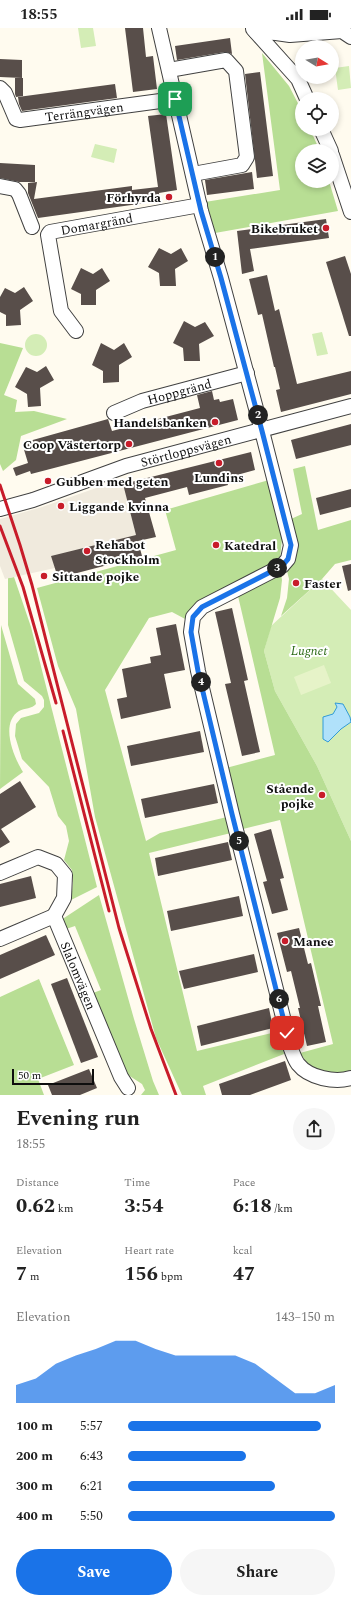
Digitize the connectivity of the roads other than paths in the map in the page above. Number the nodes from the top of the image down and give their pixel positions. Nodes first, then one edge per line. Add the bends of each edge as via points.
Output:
1 (159, 28) edge
2 (254, 29) edge
3 (351, 36) edge
4 (169, 70) junction
5 (304, 92) edge
6 (3, 93) edge
7 (175, 99) junction
8 (339, 170) edge
9 (193, 174) junction
10 (0, 186) edge
11 (348, 190) edge
12 (200, 205) junction
13 (351, 212) edge
14 (32, 227) dead end
15 (76, 330) dead end
16 (247, 373) junction
17 (351, 406) edge
18 (114, 413) dead end
19 (262, 431) junction
20 (0, 510) edge
21 (0, 873) edge
22 (54, 916) junction
23 (0, 939) edge
24 (351, 1078) edge
25 (128, 1088) dead end

1 - 4 street
2 - 3 street via 290,35 342,31
2 - 5 street via 298,79
4 - 7 street
4 - 9 street via 226,60 236,71 247,157 242,165
6 - 7 street, Terrängvägen via 16,119 20,120
7 - 9 street
8 - 11 street
9 - 12 street
10 - 14 street via 15,189 19,194
11 - 13 street
12 - 15 street, Domargränd via 50,232 48,235 61,310
12 - 16 street
16 - 18 street, Hoppgränd via 142,401
16 - 19 street
17 - 19 street, Störtloppsvägen
19 - 20 street, Störtloppsvägen via 126,466
19 - 24 street via 289,534 291,545 288,559 282,566 202,607 193,617 191,632 232,814 291,1049 298,1064 312,1074 327,1079
21 - 22 street via 38,857 56,864 64,875 64,898
22 - 23 street
22 - 25 street, Slalomvägen via 121,1077

